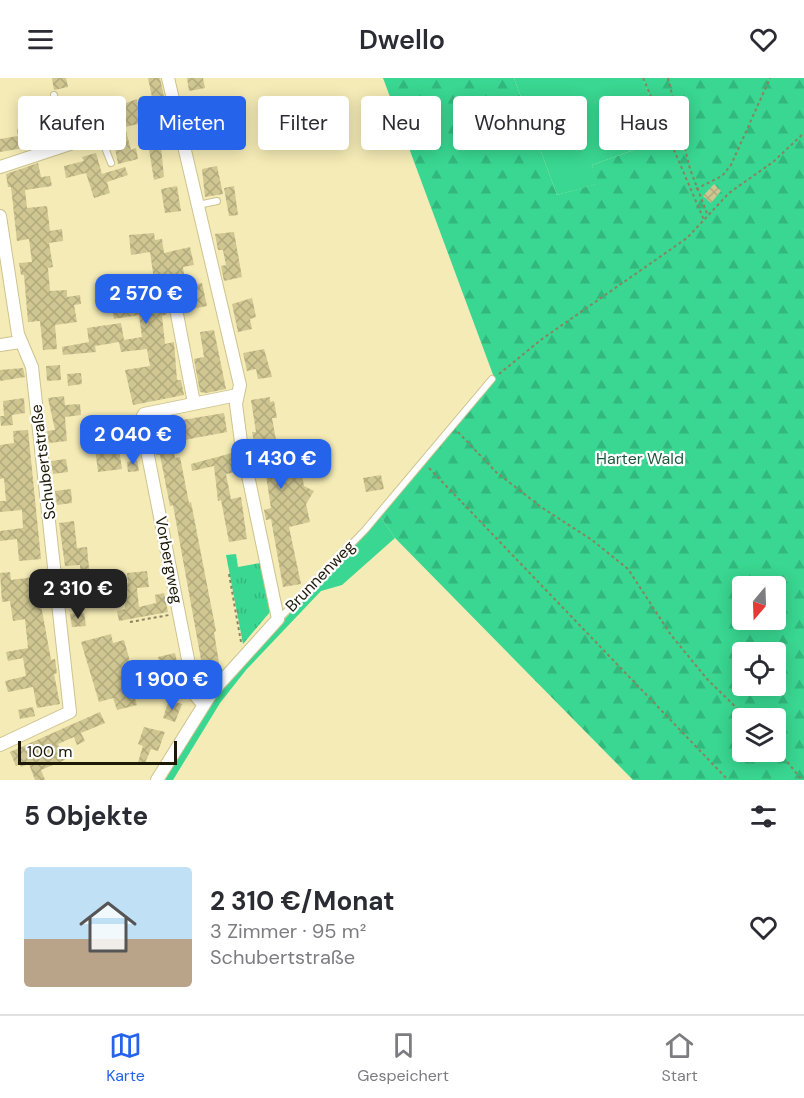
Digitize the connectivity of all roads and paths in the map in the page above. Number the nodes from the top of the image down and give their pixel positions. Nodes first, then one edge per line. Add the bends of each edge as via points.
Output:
1 (168, 78) edge
2 (643, 78) edge
3 (668, 78) edge
4 (770, 78) edge
5 (804, 134) edge
6 (56, 150) edge
7 (106, 150) edge
8 (111, 163) dead end
9 (0, 167) edge
10 (696, 189) junction
11 (217, 201) dead end
12 (198, 205) junction
13 (0, 216) edge
14 (708, 216) junction
15 (704, 220) junction
16 (172, 288) dead end
17 (20, 342) junction
18 (0, 345) edge
19 (492, 380) joint
20 (237, 395) junction
21 (194, 404) junction
22 (452, 426) junction
23 (422, 461) junction
24 (228, 574) dead end
25 (179, 613) junction
26 (278, 619) junction
27 (130, 622) dead end
28 (242, 648) dead end
29 (203, 704) junction
30 (737, 708) edge
31 (0, 745) edge
32 (786, 760) edge
33 (157, 780) edge
34 (728, 780) edge
35 (802, 780) edge

1 - 12 street
2 - 15 path
3 - 10 path
4 - 10 path via 731,165 722,176
5 - 14 path via 729,193
6 - 9 street
7 - 8 lane
10 - 14 path
11 - 12 lane
12 - 20 street via 240,386
13 - 17 street, Schubertstraße
14 - 15 path
15 - 19 path via 687,238 542,339
16 - 21 street
17 - 18 street
17 - 31 street, Schubertstraße via 32,367 70,712
19 - 22 lane, Brunnenweg
20 - 21 street
20 - 26 street via 241,442
21 - 25 street, Vorbergweg via 144,414 141,420
22 - 23 lane, Brunnenweg
22 - 30 path via 496,472 628,569 671,635
23 - 26 lane, Brunnenweg via 365,530
23 - 34 path
24 - 28 path
25 - 27 path
25 - 29 street, Vorbergweg via 195,695
26 - 29 street, Brunnenweg
29 - 33 street, Brunnenweg
32 - 35 path

